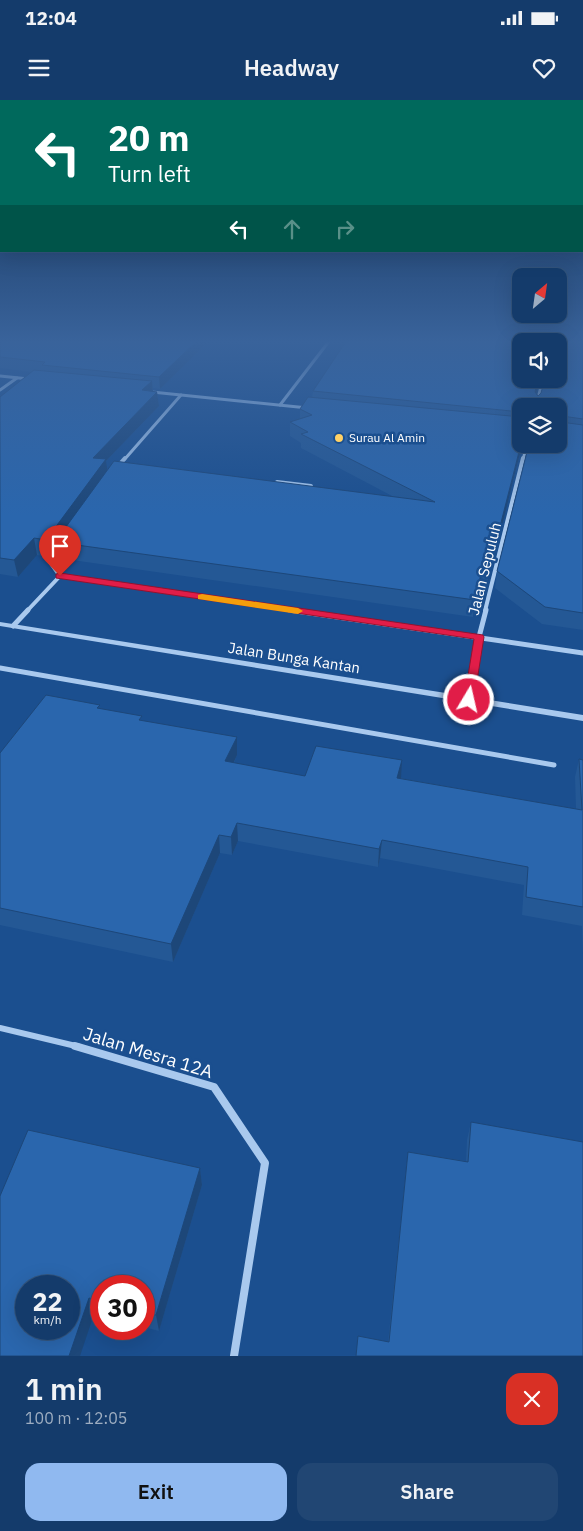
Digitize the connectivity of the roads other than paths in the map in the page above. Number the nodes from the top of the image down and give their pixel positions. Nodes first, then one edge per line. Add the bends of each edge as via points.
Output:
1 (178, 399) edge
2 (217, 399) edge
3 (285, 399) edge
4 (280, 405) junction
5 (309, 408) edge
6 (525, 453) edge
7 (120, 462) junction
8 (130, 464) edge
9 (115, 470) edge
10 (272, 481) edge
11 (311, 486) edge
12 (61, 547) edge
13 (60, 576) junction
14 (0, 624) edge
15 (13, 626) junction
16 (479, 637) junction
17 (583, 653) edge
18 (0, 668) edge
19 (469, 700) junction
20 (583, 718) edge
21 (554, 765) dead end
22 (0, 1028) edge
23 (234, 1356) edge

1 - 7 street
2 - 4 street
3 - 4 street
4 - 5 street
6 - 16 street, Jalan Sepuluh
7 - 8 street
7 - 9 street
10 - 11 street
12 - 13 street via 50,562
13 - 15 street
13 - 16 street
14 - 15 street, Jalan Bunga Kantan
15 - 19 street, Jalan Bunga Kantan
16 - 17 street
16 - 19 street, Jalan Sepuluh
18 - 21 street
19 - 20 street, Jalan Bunga Kantan
22 - 23 street, Jalan Mesra 12A via 93,1050 214,1087 265,1163

